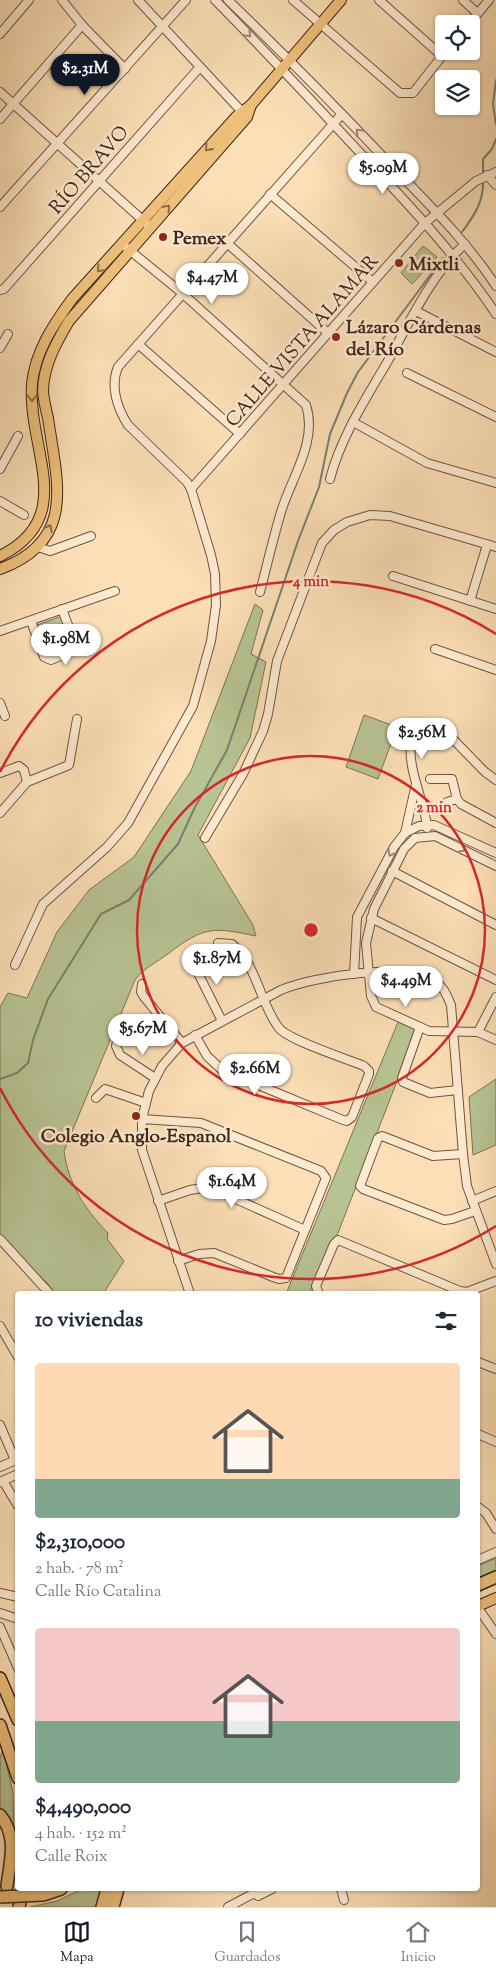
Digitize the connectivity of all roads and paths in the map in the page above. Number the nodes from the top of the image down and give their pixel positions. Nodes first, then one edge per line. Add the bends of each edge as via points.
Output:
1 (29, 0) edge
2 (62, 0) edge
3 (138, 0) edge
4 (186, 0) edge
5 (215, 0) edge
6 (228, 0) edge
7 (293, 0) edge
8 (341, 0) edge
9 (379, 0) edge
10 (463, 0) edge
11 (489, 0) edge
12 (478, 13) joint
13 (320, 24) junction
14 (82, 25) junction
15 (162, 27) junction
16 (0, 34) edge
17 (435, 47) edge
18 (289, 59) junction
19 (439, 60) edge
20 (198, 68) junction
21 (282, 68) junction
22 (125, 69) junction
23 (0, 92) edge
24 (12, 105) junction
25 (342, 114) junction
26 (244, 115) junction
27 (0, 119) edge
28 (333, 124) junction
29 (56, 145) junction
30 (496, 172) edge
31 (487, 176) junction
32 (98, 181) junction
33 (496, 185) edge
34 (270, 194) junction
35 (0, 207) edge
36 (436, 212) junction
37 (425, 223) junction
38 (146, 224) junction
39 (226, 243) junction
40 (465, 244) junction
41 (126, 247) junction
42 (452, 256) junction
43 (373, 282) junction
44 (496, 286) edge
45 (0, 290) edge
46 (182, 293) junction
47 (416, 311) junction
48 (496, 314) edge
49 (328, 333) junction
50 (8, 334) dead end
51 (138, 344) junction
52 (0, 348) edge
53 (496, 352) edge
54 (407, 373) dead end
55 (285, 384) junction
56 (496, 417) edge
57 (353, 422) junction
58 (240, 434) junction
59 (18, 436) dead end
60 (0, 469) edge
61 (330, 479) dead end
62 (496, 483) edge
63 (191, 489) junction
64 (0, 501) edge
65 (24, 515) dead end
66 (91, 536) dead end
67 (487, 544) junction
68 (38, 547) junction
69 (496, 547) edge
70 (0, 556) edge
71 (0, 569) edge
72 (393, 576) dead end
73 (115, 591) dead end
74 (260, 592) dead end
75 (470, 600) junction
76 (62, 609) junction
77 (496, 609) edge
78 (31, 621) junction
79 (0, 631) edge
80 (435, 648) dead end
81 (496, 670) edge
82 (0, 703) edge
83 (5, 716) dead end
84 (77, 719) dead end
85 (0, 773) edge
86 (430, 779) dead end
87 (496, 780) edge
88 (27, 782) junction
89 (417, 782) junction
90 (456, 799) junction
91 (447, 802) dead end
92 (0, 813) edge
93 (496, 823) edge
94 (427, 825) junction
95 (405, 833) junction
96 (426, 835) junction
97 (205, 838) dead end
98 (496, 854) edge
99 (496, 866) edge
100 (392, 871) junction
101 (371, 918) junction
102 (496, 925) edge
103 (218, 943) dead end
104 (195, 950) dead end
105 (15, 965) dead end
106 (354, 974) junction
107 (368, 974) junction
108 (496, 980) edge
109 (142, 984) dead end
110 (496, 997) edge
111 (264, 999) junction
112 (222, 1021) junction
113 (420, 1028) junction
114 (454, 1032) junction
115 (478, 1032) junction
116 (195, 1035) junction
117 (118, 1038) dead end
118 (496, 1040) edge
119 (182, 1043) junction
120 (155, 1078) junction
121 (458, 1090) junction
122 (96, 1098) dead end
123 (146, 1103) junction
124 (142, 1119) junction
125 (463, 1154) junction
126 (496, 1191) edge
127 (158, 1201) junction
128 (472, 1201) junction
129 (475, 1211) junction
130 (305, 1230) junction
131 (0, 1239) edge
132 (178, 1261) junction
133 (496, 1264) edge
134 (496, 1281) edge
135 (47, 1291) edge
136 (189, 1291) edge
137 (318, 1291) edge
138 (458, 1291) edge
139 (470, 1291) edge
140 (0, 1326) edge
141 (15, 1352) edge
142 (480, 1363) edge
143 (496, 1369) edge
144 (0, 1425) edge
145 (480, 1435) edge
146 (496, 1442) edge
147 (15, 1458) edge
148 (15, 1460) edge
149 (0, 1467) edge
150 (15, 1475) edge
151 (2, 1481) edge
152 (15, 1501) edge
153 (480, 1508) edge
154 (496, 1529) edge
155 (496, 1552) edge
156 (480, 1559) edge
157 (496, 1577) edge
158 (480, 1584) edge
159 (0, 1593) edge
160 (15, 1596) edge
161 (496, 1598) edge
162 (480, 1606) edge
163 (480, 1610) edge
164 (0, 1614) edge
165 (15, 1618) edge
166 (0, 1627) edge
167 (496, 1634) edge
168 (15, 1661) edge
169 (0, 1678) edge
170 (15, 1713) edge
171 (0, 1725) edge
172 (15, 1769) edge
173 (0, 1815) edge
174 (15, 1852) edge
175 (7, 1886) junction
176 (23, 1891) edge
177 (55, 1891) edge
178 (117, 1891) edge
179 (258, 1891) edge
180 (268, 1891) edge
181 (0, 1897) edge
182 (2, 1907) edge
183 (19, 1907) edge
184 (113, 1907) edge
185 (228, 1907) edge
186 (238, 1907) edge

1 - 16 street
2 - 14 street
3 - 15 street
4 - 15 street
5 -> 21 street
6 - 18 street
7 - 13 street
8 - 13 main road
9 - 17 street
10 - 12 street
11 - 12 street
13 - 18 main road
13 - 19 street via 404,94 413,93
14 - 22 street
14 - 24 street
15 - 20 street
15 - 22 street
18 - 21 main road
18 - 25 street
20 - 26 street
20 - 32 street, RÍO BRAVO
21 - 26 main road
21 - 28 street
22 - 29 street
23 - 24 street
24 - 27 street
24 - 29 street
25 - 28 street
36 -> 25 street
26 - 38 main road
28 - 34 street
28 - 37 street
29 - 32 street
29 - 35 street
30 - 31 street, CALLE VISTA ALAMAR
31 - 33 street
31 - 36 street, CALLE VISTA ALAMAR
32 - 38 street
32 - 45 street, RÍO BRAVO
34 - 39 street
34 - 43 street
36 - 37 street, CALLE VISTA ALAMAR
36 - 40 street
37 - 42 street
37 - 43 street, CALLE VISTA ALAMAR
38 - 41 main road
39 - 46 street
39 - 49 street
40 - 42 street
40 - 44 street
41 - 46 street
68 -> 41 main road via 56,514 58,494 44,393 50,356 69,322
41 -> 70 main road via 72,299 41,350 34,368 32,402 44,502 41,517 31,533 22,544
42 - 47 street
42 - 48 street
43 - 49 street, CALLE VISTA ALAMAR
46 - 51 street
46 - 55 street
47 - 53 street
47 - 57 street
49 - 55 street, CALLE VISTA ALAMAR
50 - 52 street
51 - 58 street
51 - 63 street via 118,367 114,377 121,415
54 - 56 street
55 - 58 street, CALLE VISTA ALAMAR
55 - 74 street via 306,405 310,428 305,451 281,511
57 - 61 street
57 - 62 street via 427,463
58 - 63 street, CALLE VISTA ALAMAR
59 - 60 street
63 - 105 street via 211,555 216,605 209,648 193,706 128,823 43,904
64 - 65 street
66 - 68 street via 50,551
67 - 69 street
67 - 75 street
67 - 97 street via 390,516 370,514 334,530 322,543 278,661 263,731 243,774
68 - 71 main road via 19,562
72 - 75 street
73 - 76 street
75 - 77 street
76 - 78 street
76 - 78 street via 77,649 51,660 44,657
78 - 79 street
80 - 81 street
82 - 83 street
84 - 88 street via 69,765
85 - 88 street via 19,766 24,770
86 - 90 street via 452,779
87 - 89 street via 484,772 450,735 438,730 416,734 410,741 410,756
88 - 92 street
89 - 94 street
89 - 95 street
90 - 91 street
90 - 93 street
94 - 95 street
94 - 96 street
94 - 98 street via 440,827
95 -> 106 street via 359,912
96 -> 99 street via 443,839
96 - 100 street via 409,843
100 - 101 street
100 - 102 street
101 - 107 street via 366,943
101 - 108 street
103 - 111 street via 227,943 238,949
104 - 112 street via 193,960 196,969
106 - 107 street
106 - 111 street via 315,978
107 - 113 street via 376,1007
107 - 114 street via 413,974 434,981 442,987 451,1005
109 - 119 street via 144,997
110 - 115 street
111 - 112 street
111 - 116 street via 284,1033 364,1066 369,1071 352,1118 344,1120 222,1070 207,1056
112 - 116 street
113 - 114 street
113 - 121 street via 402,1078 405,1084 430,1093
114 - 115 street
114 - 121 street
115 - 118 street
116 - 119 street
117 - 120 street via 116,1046 120,1055
119 - 120 street
120 - 123 street
121 - 125 street
122 - 123 street via 105,1089
123 - 124 street
124 - 127 street via 142,1150
124 - 130 street via 189,1120 213,1126 321,1171 326,1178
125 - 128 street
125 - 129 street via 433,1156 384,1136 378,1138 360,1184 363,1189 444,1220
126 - 128 street
127 - 130 street via 210,1187
127 - 132 street
128 - 129 street
129 - 133 street
130 - 132 street via 286,1278 279,1279 214,1253
131 - 135 street
132 - 136 street
134 - 139 street
137 - 138 street via 316,1286 338,1240
140 - 141 street
142 - 143 street
144 - 147 street
145 - 146 street
148 - 149 street
150 - 151 street
151 - 152 street
153 - 154 street
155 - 156 street
157 - 158 highway
159 - 160 street
161 - 162 main road
163 - 167 street
164 - 165 street
166 - 168 street
169 - 170 highway
171 - 172 highway
173 - 175 highway via 12,1840
174 - 175 highway
175 - 182 highway
176 - 183 highway
177 - 181 highway, bridge via 43,1895
178 - 184 highway
179 - 185 street
180 - 186 street

